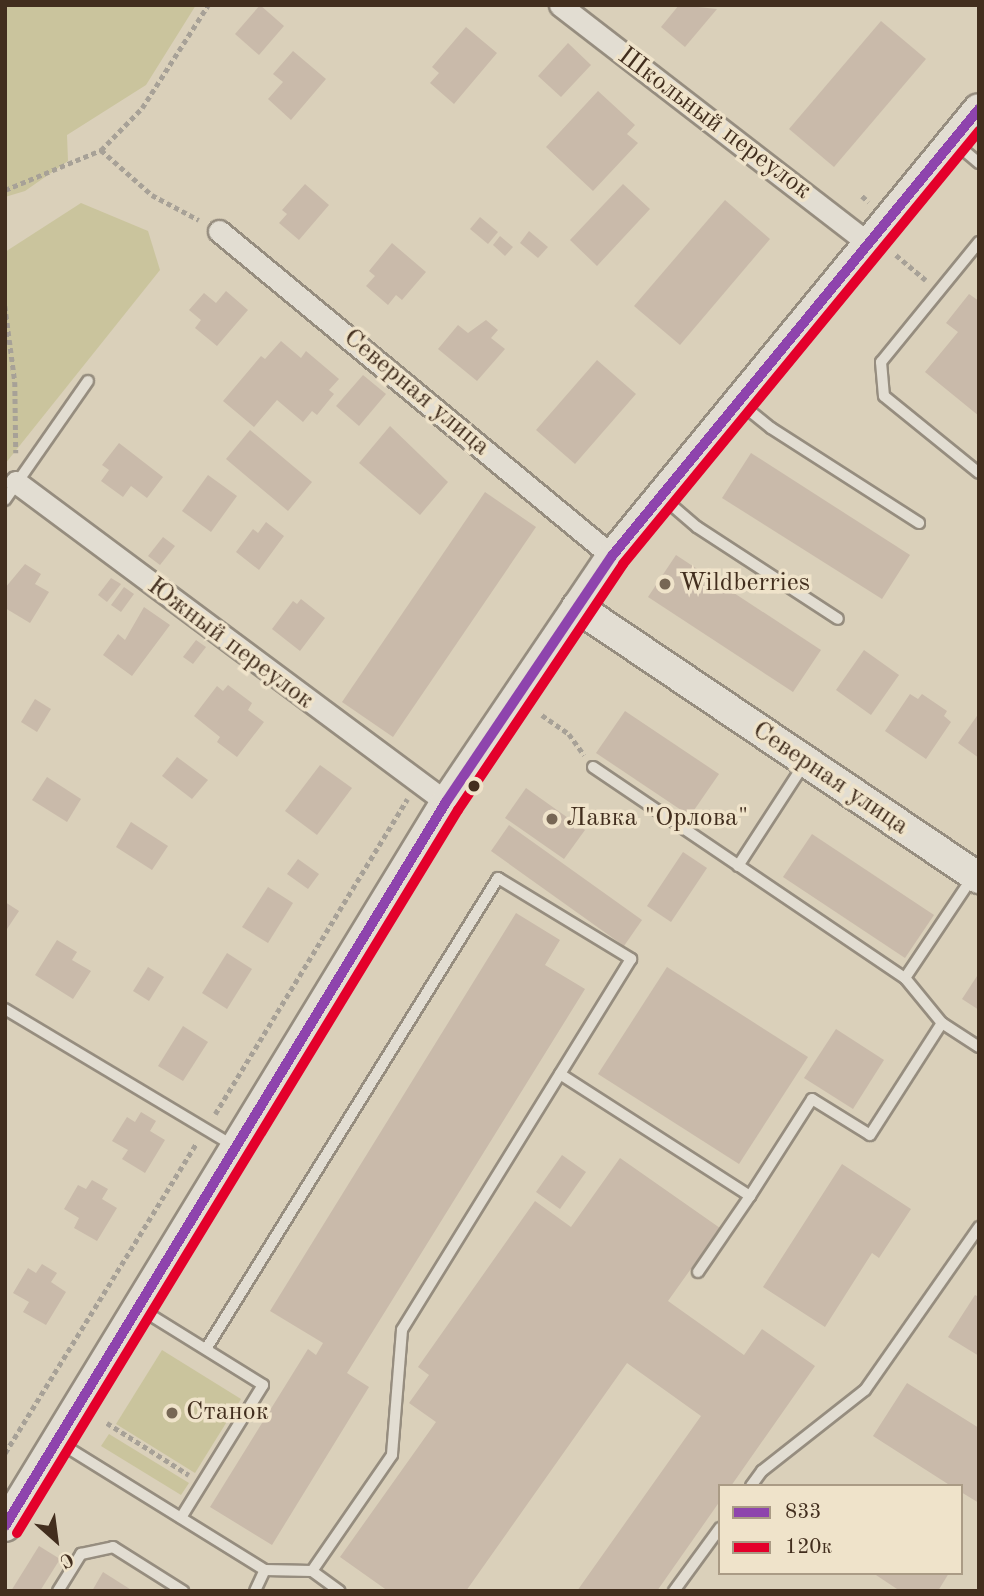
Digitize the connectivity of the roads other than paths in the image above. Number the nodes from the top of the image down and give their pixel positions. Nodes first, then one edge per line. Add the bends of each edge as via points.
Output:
1 (560, 5) edge
2 (979, 109) edge
3 (953, 141) junction
4 (979, 163) edge
5 (219, 231) road end
6 (979, 242) edge
7 (868, 243) junction
8 (88, 381) dead end
9 (738, 401) junction
10 (979, 473) edge
11 (11, 491) edge
12 (660, 495) junction
13 (919, 523) dead end
14 (612, 556) junction
15 (577, 607) junction
16 (838, 619) dead end
17 (806, 763) junction
18 (593, 767) road end
19 (446, 802) junction
20 (738, 866) junction
21 (976, 877) edge
22 (905, 978) junction
23 (5, 1009) edge
24 (942, 1023) junction
25 (979, 1047) edge
26 (560, 1074) junction
27 (237, 1148) junction
28 (750, 1196) junction
29 (979, 1227) edge
30 (698, 1272) dead end
31 (139, 1308) junction
32 (206, 1349) junction
33 (57, 1441) junction
34 (752, 1484) edge
35 (181, 1518) junction
36 (5, 1526) edge
37 (718, 1531) edge
38 (265, 1570) junction
39 (312, 1571) junction
40 (58, 1591) edge
41 (183, 1591) edge
42 (255, 1591) edge
43 (340, 1591) edge
44 (674, 1591) edge

1 - 7 street, Школьный переулок
2 - 3 street
3 - 4 lane
3 - 7 street
5 - 14 street, Северная улица
6 - 10 lane via 881,362 884,396
7 - 9 street
8 - 11 lane
9 - 12 street
9 - 13 lane via 771,428
11 - 19 street, Южный переулок
12 - 14 street
12 - 16 lane via 697,527
14 - 15 street
15 - 17 street, Северная улица
15 - 19 street
17 - 20 lane
17 - 21 street, Северная улица
18 - 20 lane
19 - 27 street
20 - 22 lane
21 - 22 lane
22 - 24 lane
23 - 27 lane
24 - 25 lane
24 - 28 lane via 870,1135 813,1098
26 - 28 lane
26 - 32 lane via 631,959 498,878
26 - 39 lane via 402,1330 392,1455
27 - 31 street
28 - 30 lane
29 - 34 lane via 865,1390 762,1471
31 - 32 lane
31 - 33 street
32 - 35 lane via 262,1385
33 - 35 lane
33 - 36 street
35 - 38 lane
37 - 44 lane
38 - 39 lane
38 - 42 lane
39 - 43 lane
40 - 41 lane via 81,1554 113,1547

